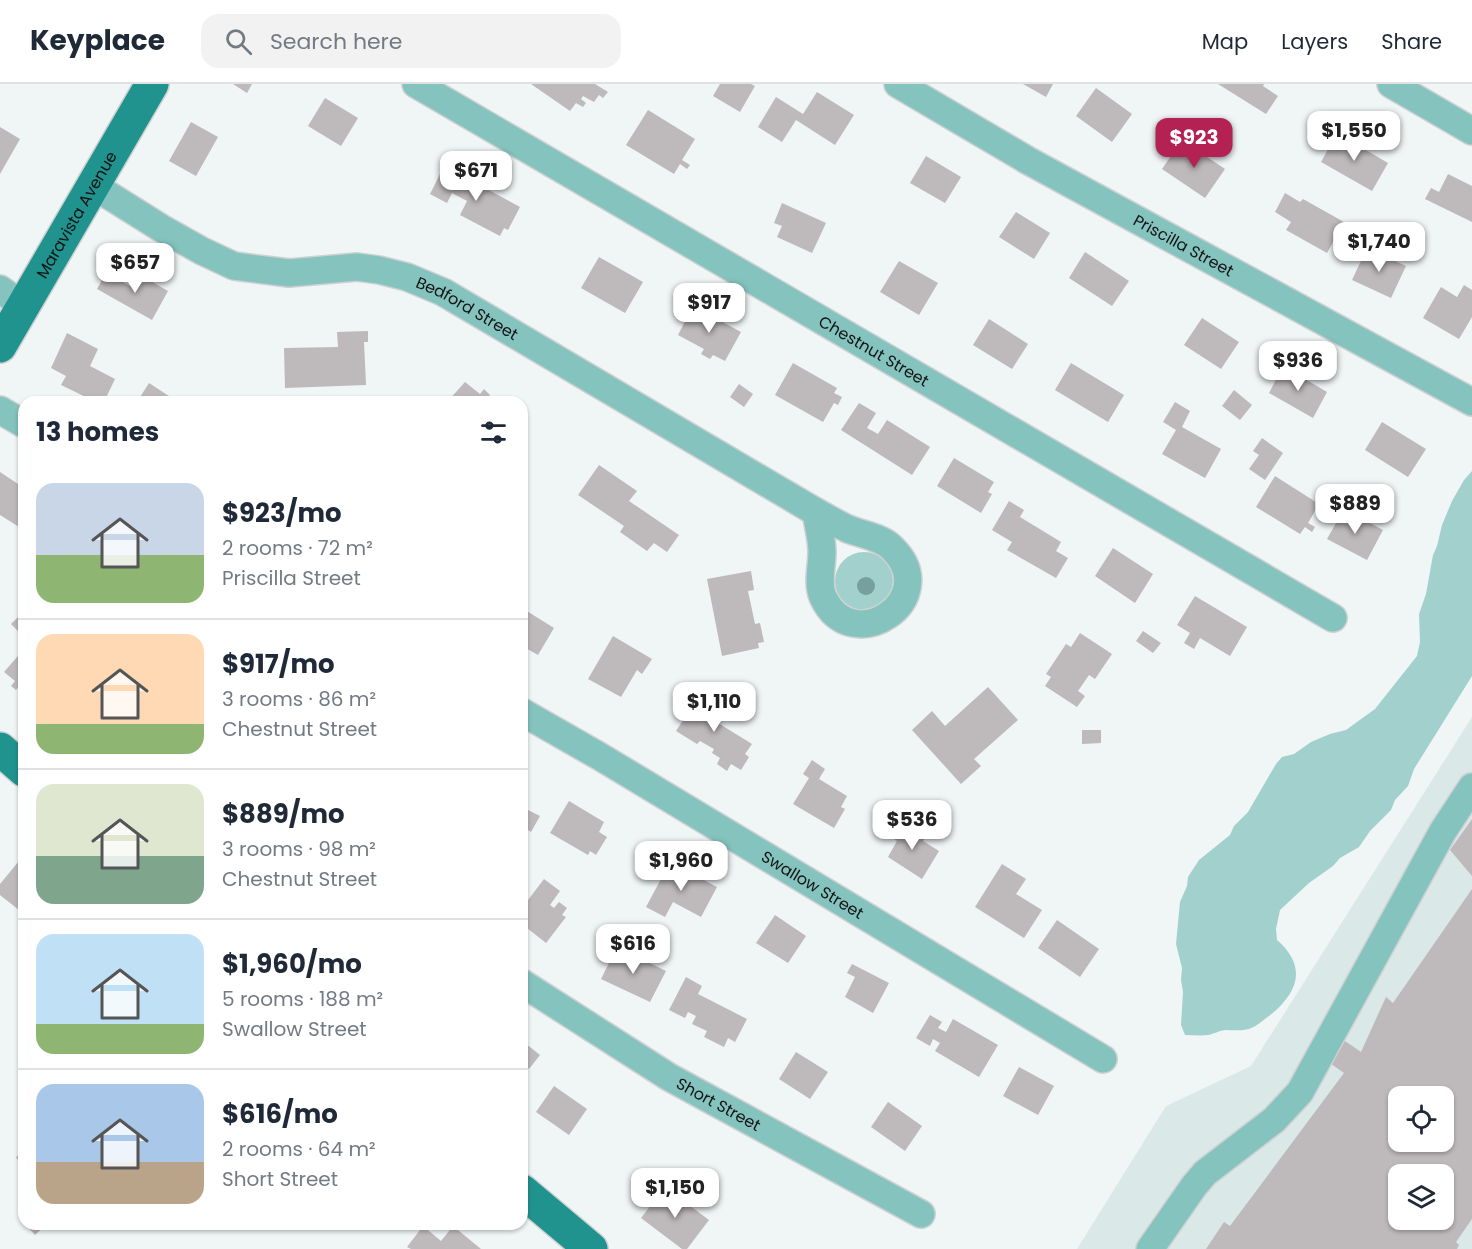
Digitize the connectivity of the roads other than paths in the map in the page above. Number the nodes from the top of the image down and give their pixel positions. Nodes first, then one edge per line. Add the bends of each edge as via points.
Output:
1 (152, 84) edge
2 (416, 84) edge
3 (898, 84) edge
4 (1391, 84) edge
5 (1472, 131) edge
6 (94, 186) junction
7 (11, 298) edge
8 (0, 346) edge
9 (1472, 402) edge
10 (0, 410) edge
11 (18, 420) edge
12 (816, 512) dead end
13 (1333, 618) dead end
14 (528, 715) edge
15 (0, 749) edge
16 (18, 765) edge
17 (1472, 787) edge
18 (528, 987) edge
19 (1103, 1059) dead end
20 (528, 1196) edge
21 (921, 1214) dead end
22 (591, 1249) edge
23 (1150, 1249) edge

1 - 6 main road, Maravista Avenue
2 - 13 street, Chestnut Street
3 - 9 street, Priscilla Street via 1027,160
4 - 5 street
6 - 7 main road, Maravista Avenue
6 - 12 street, Bedford Street via 161,228 234,266 289,273 357,267 407,277 443,292
7 - 8 main road, Maravista Avenue
10 - 11 street
14 - 19 street, Swallow Street
15 - 16 main road
17 - 23 street via 1443,831 1300,1092 1274,1120 1200,1180
18 - 21 street, Short Street via 669,1077
20 - 22 main road

